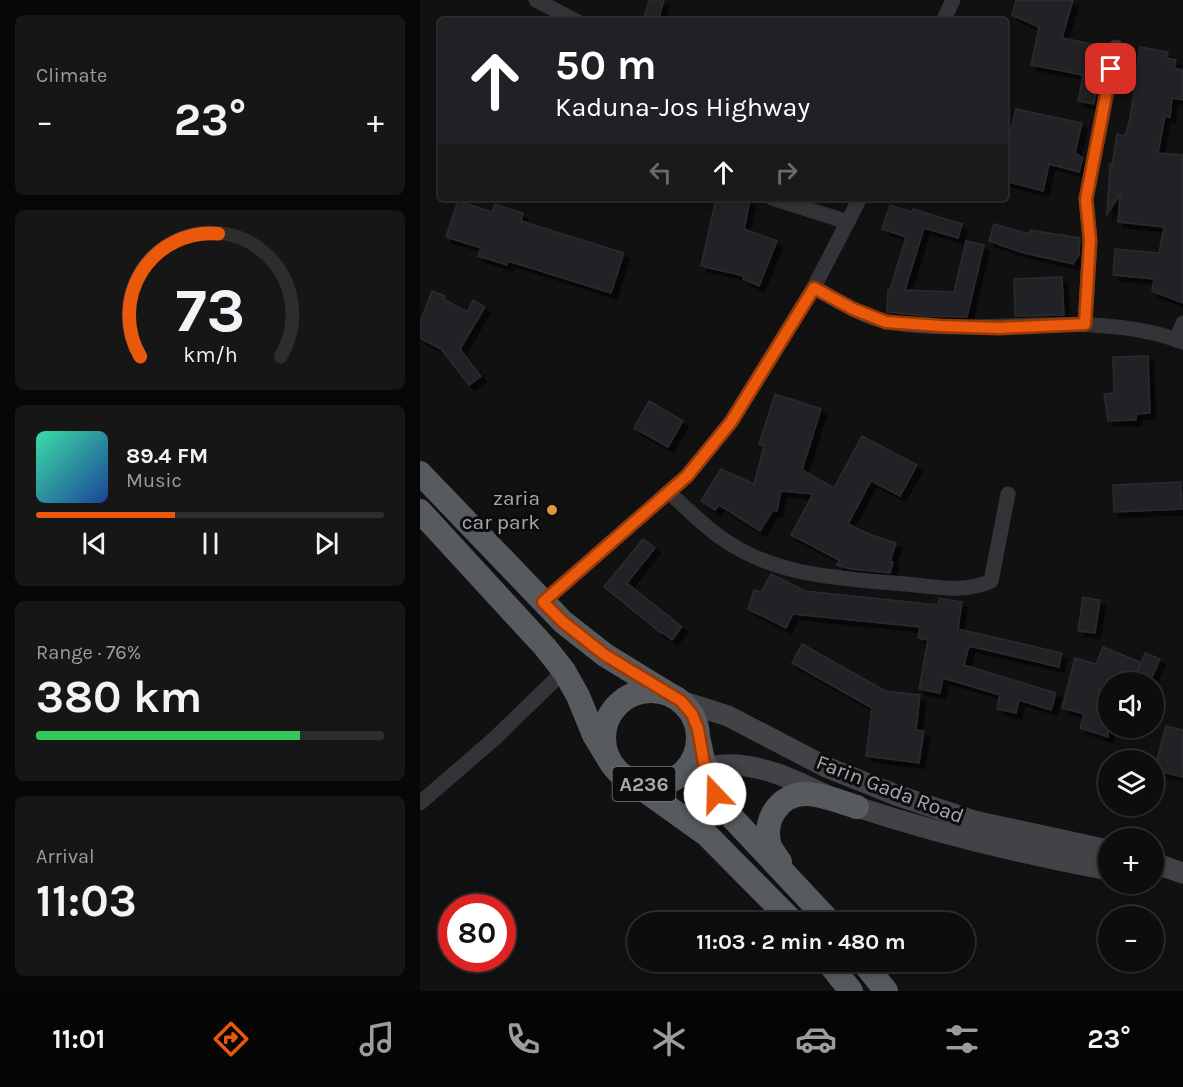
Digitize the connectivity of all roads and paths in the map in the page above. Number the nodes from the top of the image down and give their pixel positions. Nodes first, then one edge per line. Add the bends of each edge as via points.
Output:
1 (536, 0) edge
2 (953, 0) edge
3 (570, 18) edge
4 (944, 18) edge
5 (1116, 47) dead end
6 (782, 201) edge
7 (858, 201) edge
8 (848, 222) junction
9 (814, 288) junction
10 (1183, 323) edge
11 (1085, 324) junction
12 (1180, 341) edge
13 (420, 473) edge
14 (668, 492) junction
15 (1008, 494) dead end
16 (420, 511) edge
17 (543, 602) junction
18 (564, 671) junction
19 (674, 697) junction
20 (698, 735) junction
21 (608, 758) junction
22 (704, 767) junction
23 (680, 776) junction
24 (631, 781) junction
25 (420, 803) edge
26 (857, 807) junction
27 (1098, 848) edge
28 (1164, 867) edge
29 (1098, 868) edge
30 (1164, 874) edge
31 (1183, 874) edge
32 (793, 881) junction
33 (783, 912) edge
34 (821, 912) edge
35 (836, 972) edge
36 (871, 972) edge
37 (851, 991) edge
38 (886, 991) edge

1 - 3 street
2 - 4 street
5 - 11 street via 1086,199 1090,240
6 - 8 street
7 - 8 street
8 - 9 street
9 - 11 street via 886,322 999,328
9 - 14 street via 731,422 687,476
10 - 12 street
11 - 12 street via 1149,331
13 - 17 highway, A236
14 - 15 street via 720,537 786,569 952,588 991,581
14 - 17 street
16 - 18 highway, A236
17 - 19 highway, A236 via 605,655
18 - 21 highway, A236
18 - 25 street
19 - 20 highway, A236 via 692,714
19 - 21 highway, A236 via 641,691 618,703 604,728
19 - 27 main road, Farin Gada Road via 728,716 826,767 896,795 974,821
20 - 22 highway, A236
20 - 23 highway, A236 via 693,761
21 - 24 highway, A236
22 - 23 main road, Farin Gada Road
22 - 26 main road, Farin Gada Road via 731,764 789,776
22 - 32 highway, A236 via 726,811
23 - 24 highway, A236 via 649,785
24 - 33 highway, A236 via 707,835
26 - 29 main road, Farin Gada Road via 1011,851
26 - 32 highway, A236 via 806,794 795,795 778,805 768,837
28 - 31 main road
30 - 31 main road
32 - 34 highway, A236
35 - 37 highway
36 - 38 highway

